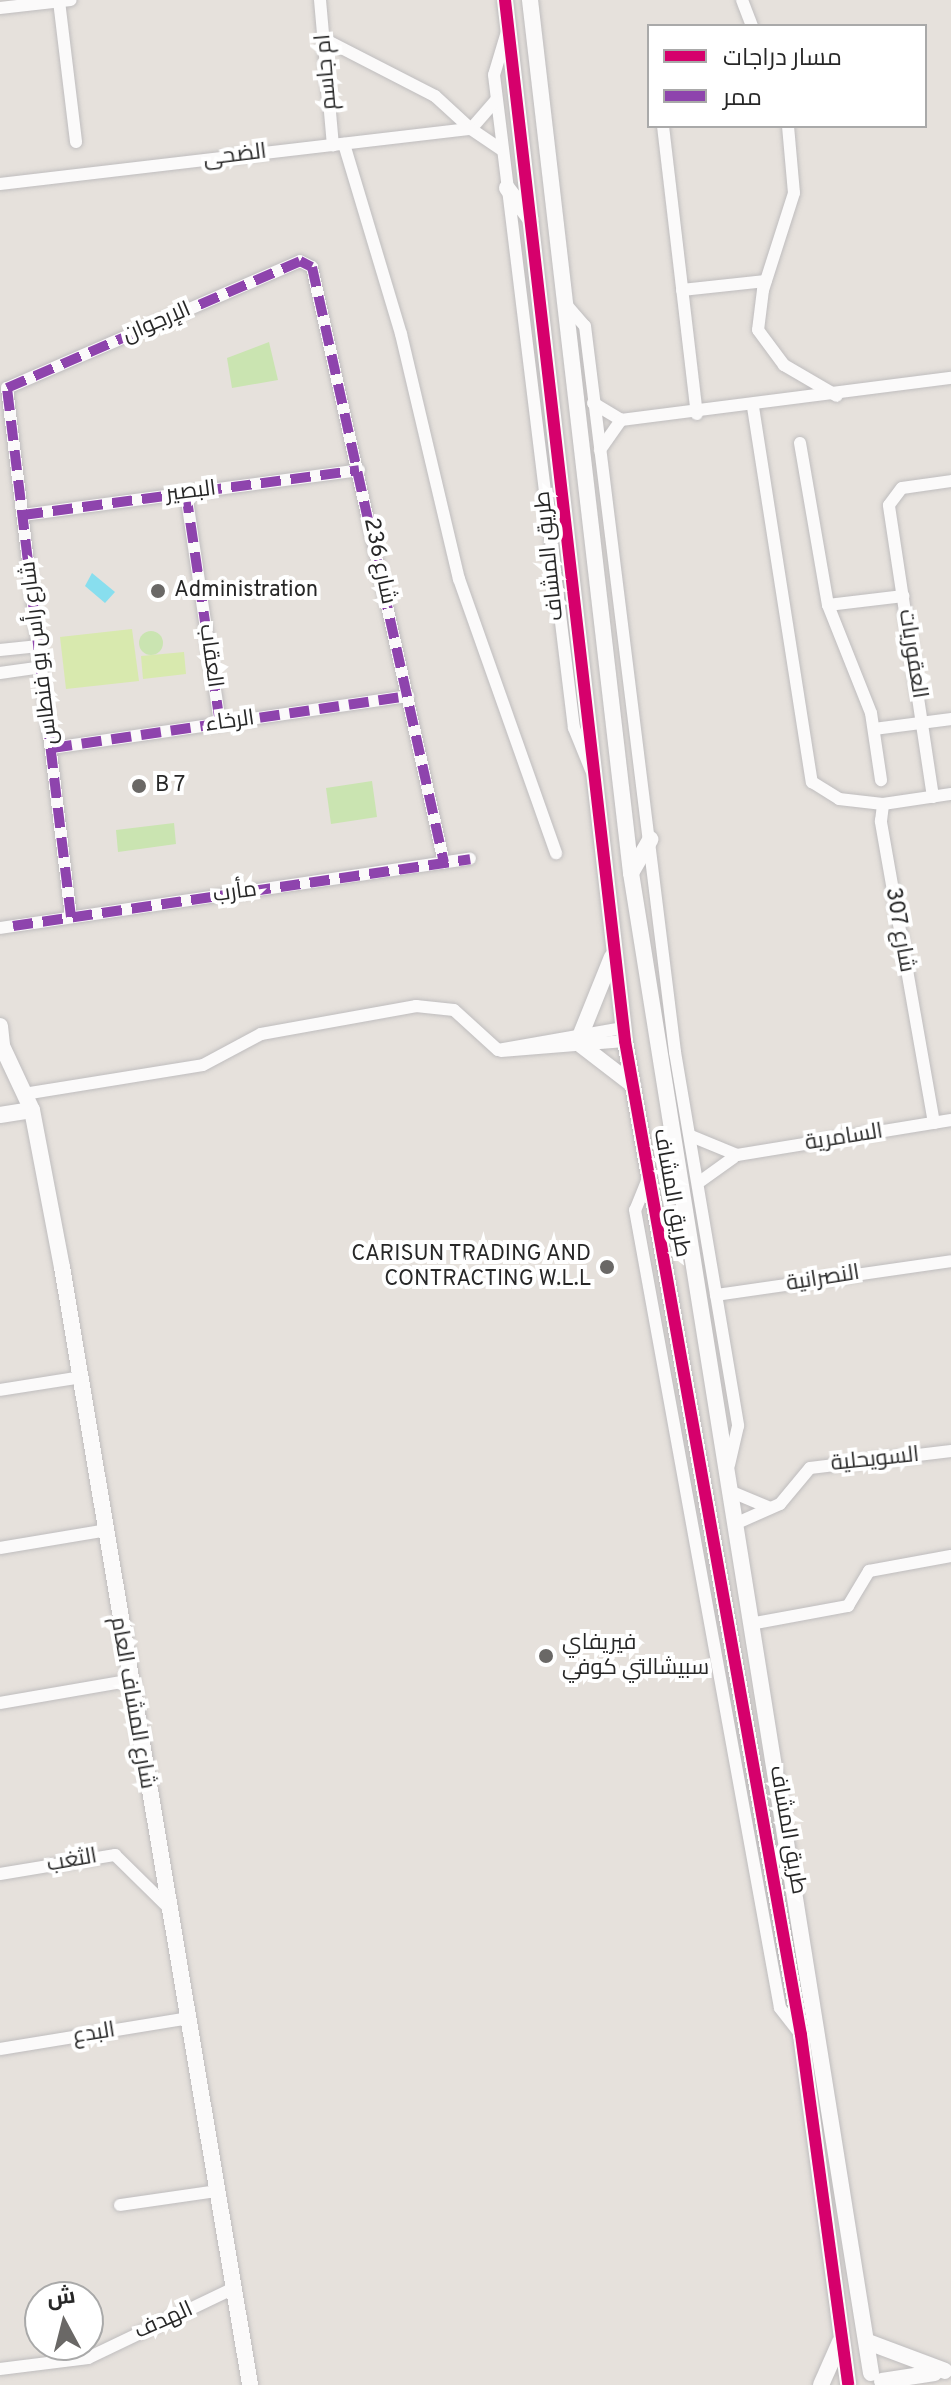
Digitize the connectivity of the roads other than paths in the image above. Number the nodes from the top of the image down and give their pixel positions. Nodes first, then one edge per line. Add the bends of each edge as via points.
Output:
1 (320, 0) edge
2 (505, 0) edge
3 (530, 0) edge
4 (742, 0) edge
5 (65, 1) edge
6 (0, 8) edge
7 (751, 24) edge
8 (509, 25) junction
9 (324, 39) junction
10 (496, 100) junction
11 (663, 128) edge
12 (788, 128) edge
13 (471, 129) junction
14 (76, 142) dead end
15 (339, 144) junction
16 (502, 151) junction
17 (0, 184) edge
18 (507, 188) junction
19 (532, 222) junction
20 (308, 261) joint
21 (766, 281) junction
22 (682, 290) junction
23 (563, 301) junction
24 (951, 378) edge
25 (7, 388) joint
26 (837, 396) junction
27 (593, 403) junction
28 (753, 407) junction
29 (697, 414) junction
30 (621, 420) junction
31 (800, 443) dead end
32 (600, 451) junction
33 (359, 470) junction
34 (951, 481) edge
35 (186, 493) junction
36 (23, 515) junction
37 (903, 596) junction
38 (828, 605) junction
39 (39, 646) junction
40 (0, 650) edge
41 (42, 667) junction
42 (0, 673) edge
43 (408, 696) junction
44 (951, 719) edge
45 (923, 722) junction
46 (220, 724) junction
47 (874, 729) junction
48 (52, 748) junction
49 (595, 777) junction
50 (881, 780) dead end
51 (951, 794) edge
52 (933, 797) junction
53 (883, 804) junction
54 (651, 839) junction
55 (556, 853) dead end
56 (470, 859) dead end
57 (444, 863) junction
58 (631, 873) junction
59 (71, 917) junction
60 (0, 928) edge
61 (614, 948) junction
62 (0, 1026) edge
63 (624, 1035) junction
64 (581, 1040) junction
65 (633, 1085) junction
66 (24, 1094) junction
67 (32, 1110) junction
68 (0, 1115) edge
69 (951, 1120) edge
70 (934, 1123) junction
71 (691, 1136) junction
72 (737, 1155) junction
73 (698, 1183) junction
74 (951, 1261) edge
75 (716, 1295) junction
76 (76, 1378) junction
77 (0, 1390) edge
78 (951, 1451) edge
79 (729, 1465) junction
80 (732, 1492) junction
81 (770, 1508) junction
82 (737, 1523) junction
83 (102, 1531) junction
84 (0, 1548) edge
85 (951, 1556) edge
86 (750, 1624) junction
87 (127, 1681) junction
88 (0, 1703) edge
89 (0, 1874) edge
90 (170, 1909) junction
91 (189, 2018) junction
92 (0, 2049) edge
93 (217, 2191) junction
94 (120, 2205) dead end
95 (234, 2288) junction
96 (841, 2332) junction
97 (868, 2342) junction
98 (0, 2369) edge
99 (948, 2372) edge
100 (879, 2380) edge
101 (250, 2385) edge
102 (821, 2385) edge
103 (848, 2385) edge

1 - 9 street, ام جاسم
2 - 8 street, طريق المشاف
3 - 23 street, طريق المشاف
4 - 7 street
5 - 6 street
5 - 14 street
8 - 10 street, طريق المشاف via 495,54
8 - 19 street, طريق المشاف
9 - 13 street via 435,96
9 - 15 street, ام جاسم
10 - 13 street
10 - 16 street, طريق المشاف
11 - 22 street
12 - 21 street via 794,193
13 - 15 street, الضحى
13 - 16 street
15 - 17 street, الضحى
15 - 55 street, ام جاسم via 390,292 459,579
16 - 18 street, طريق المشاف
18 - 19 street
18 - 49 street, طريق المشاف via 574,728
19 - 49 street, طريق المشاف
20 - 25 street, الإرجوان
20 - 33 street, شارع 236
21 - 22 street
21 - 26 street via 758,315 763,343 792,371
22 - 29 street
23 - 27 street, طريق المشاف via 585,326
23 - 58 street, طريق المشاف
24 - 26 street
25 - 36 street, شارع رأس بو فنطاس
26 - 28 street
27 - 30 street
27 - 32 street, طريق المشاف
28 - 29 street
28 - 53 street via 812,782 839,799
29 - 30 street
30 - 32 street
31 - 38 street
32 - 54 street, طريق المشاف
33 - 35 street, البصير
33 - 43 street, شارع 236
34 - 37 street, العقوريات via 897,490 890,511
35 - 36 street, البصير
35 - 46 street, العقاب
36 - 39 street, شارع رأس بو فنطاس
37 - 38 street
37 - 45 street, العقوريات
38 - 47 street
39 - 40 street
39 - 41 street, شارع رأس بو فنطاس
41 - 42 street
41 - 48 street, شارع رأس بو فنطاس
43 - 46 street, الرخاء
43 - 57 street, شارع 236
44 - 45 street
45 - 47 street
45 - 52 street, العقوريات
46 - 48 street, الرخاء
47 - 50 street
48 - 59 street, شارع رأس بو فنطاس
49 - 61 street, طريق المشاف
51 - 52 street
52 - 53 street
53 - 70 street, شارع 307 via 884,845
54 - 58 street
54 - 71 street, طريق المشاف
56 - 57 street, مأرب
57 - 59 street, مأرب
58 - 79 street, طريق المشاف
59 - 60 street, مأرب
61 - 63 street, طريق المشاف
61 - 64 street via 599,1005
62 - 66 street, شارع المشاف العام
63 - 64 street
63 - 65 street, طريق المشاف
64 - 65 street
64 - 66 street via 498,1050 454,1010 416,1006 261,1034 203,1065
65 - 96 street, طريق المشاف via 801,2035
66 - 67 street, شارع المشاف العام
67 - 68 street
67 - 76 street, شارع المشاف العام
69 - 70 street, السامرية
70 - 72 street, السامرية
71 - 72 street
71 - 73 street, طريق المشاف
72 - 73 street, السامرية
73 - 75 street, طريق المشاف
74 - 75 street, النصرانية
75 - 79 street, طريق المشاف via 738,1426
76 - 77 street
76 - 83 street, شارع المشاف العام
78 - 81 street, السويحلية via 810,1468
79 - 80 street, طريق المشاف
80 - 81 street
80 - 82 street, طريق المشاف
81 - 82 street, السويحلية
82 - 86 street, طريق المشاف
83 - 84 street
83 - 87 street, شارع المشاف العام
85 - 86 street via 869,1571 848,1606
86 - 97 street, طريق المشاف
87 - 88 street
87 - 90 street, شارع المشاف العام
89 - 90 street, الثغب via 115,1855
90 - 91 street, شارع المشاف العام
91 - 92 street, البدع
91 - 93 street, شارع المشاف العام
93 - 94 street
93 - 95 street, شارع المشاف العام
95 - 98 street, الهدف via 88,2358
95 - 101 street, شارع المشاف العام
96 - 102 street
96 - 103 street, طريق المشاف
97 - 99 street
97 - 100 street, طريق المشاف
99 - 100 street
100 - 103 street

